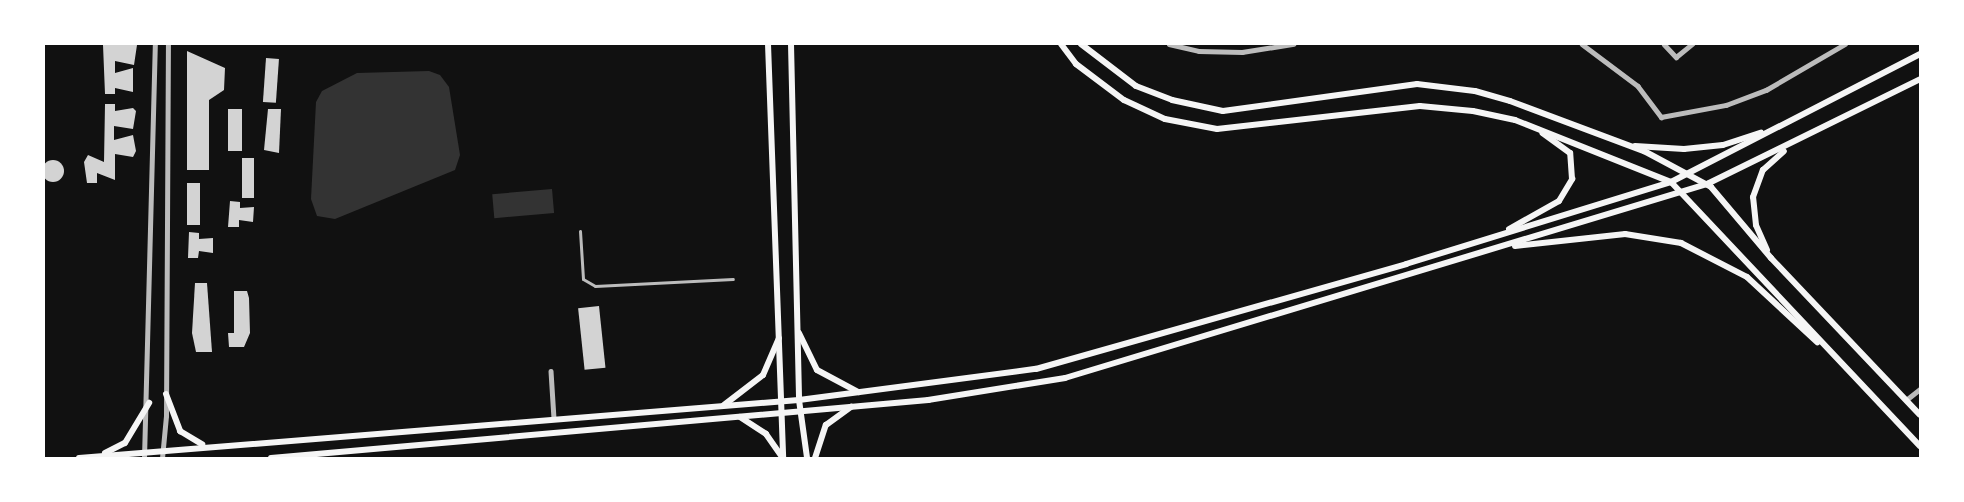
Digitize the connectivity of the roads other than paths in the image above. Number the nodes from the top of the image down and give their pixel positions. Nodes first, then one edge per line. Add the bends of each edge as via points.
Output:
1 (155, 44) edge
2 (168, 44) edge
3 (768, 44) edge
4 (791, 44) edge
5 (1061, 44) edge
6 (1080, 44) edge
7 (1169, 44) edge
8 (1202, 44) edge
9 (1293, 44) edge
10 (1582, 44) edge
11 (1664, 44) edge
12 (1692, 44) edge
13 (1845, 44) edge
14 (1284, 45) edge
15 (1199, 51) junction
16 (1920, 54) edge
17 (1920, 79) edge
18 (1781, 126) junction
19 (1533, 127) junction
20 (1628, 145) junction
21 (1789, 146) junction
22 (1687, 174) junction
23 (1670, 182) junction
24 (1707, 184) junction
25 (1681, 193) junction
26 (580, 231) dead end
27 (1498, 235) junction
28 (1491, 250) junction
29 (1770, 258) junction
30 (733, 279) dead end
31 (798, 331) junction
32 (780, 334) junction
33 (550, 371) dead end
34 (1920, 388) edge
35 (859, 393) junction
36 (166, 394) junction
37 (1876, 397) junction
38 (799, 400) junction
39 (1906, 400) junction
40 (782, 401) junction
41 (149, 403) junction
42 (724, 405) junction
43 (853, 406) junction
44 (800, 410) junction
45 (782, 412) junction
46 (1920, 415) edge
47 (738, 416) junction
48 (554, 418) junction
49 (208, 445) junction
50 (1920, 446) edge
51 (163, 448) junction
52 (145, 450) junction
53 (100, 456) junction
54 (79, 458) edge
55 (144, 458) edge
56 (162, 458) edge
57 (271, 458) edge
58 (783, 458) edge
59 (807, 458) edge
60 (816, 458) edge

1 - 41 street
2 - 36 street
3 - 32 main road
4 - 31 main road
5 - 19 main road via 1076,64 1124,100 1165,119 1217,129 1420,106 1473,111
6 - 20 main road via 1136,86 1172,100 1223,111 1417,84 1484,93
7 - 15 street
8 - 15 street
9 - 14 street
10 - 13 street via 1638,86 1660,117 1717,107 1766,90
11 - 12 street via 1676,57
14 - 15 street
16 - 18 main road
17 - 21 main road
18 - 20 main road via 1723,145 1684,149
18 - 22 main road
19 - 23 main road
19 - 27 main road via 1570,153 1572,179 1558,201
20 - 22 main road
21 - 24 main road
21 - 29 main road via 1763,170 1754,197 1756,225
22 - 23 main road
22 - 24 main road
23 - 25 main road
23 - 27 main road
24 - 25 main road
24 - 29 main road
25 - 28 main road
25 - 37 main road
26 - 30 street via 583,279 595,286
27 - 35 main road via 1036,369
28 - 37 main road via 1625,234 1681,243 1747,277
28 - 43 main road via 1065,378 964,396
29 - 39 main road
31 - 35 main road via 817,370
31 - 38 main road
32 - 40 main road
32 - 42 main road via 763,375
33 - 48 street
34 - 39 street
35 - 38 main road
36 - 49 main road via 180,430 194,442
36 - 51 street
37 - 50 main road
38 - 40 main road
38 - 44 main road
39 - 46 main road
40 - 42 main road
40 - 45 main road
41 - 52 street
41 - 53 main road via 125,443
42 - 48 main road
43 - 44 main road
43 - 60 main road via 826,425
44 - 45 main road
44 - 59 main road
45 - 47 main road
45 - 58 main road
47 - 57 main road
47 - 58 main road via 766,434
48 - 49 main road
49 - 51 main road
51 - 52 main road
51 - 56 street
52 - 53 main road
52 - 55 street
53 - 54 main road

